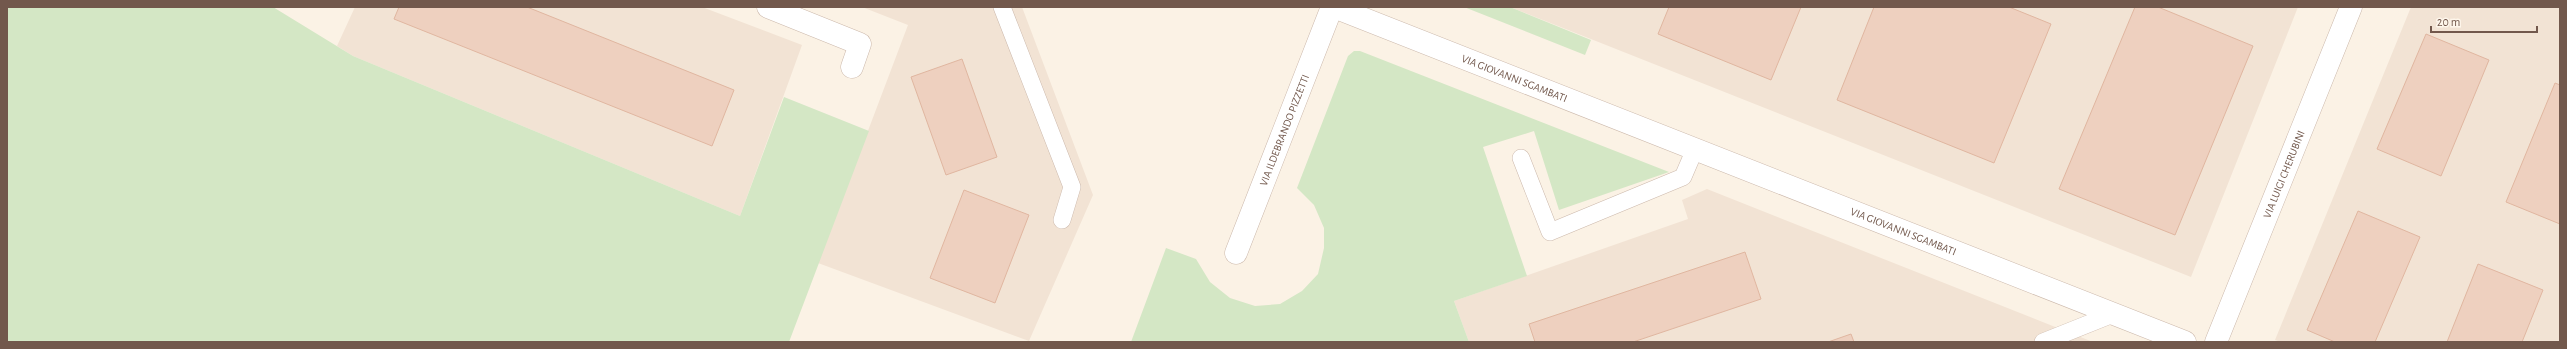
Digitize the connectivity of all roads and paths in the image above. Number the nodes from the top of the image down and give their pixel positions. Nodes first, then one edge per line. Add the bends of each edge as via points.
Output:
1 (768, 7) edge
2 (1002, 7) edge
3 (1333, 7) edge
4 (2351, 7) edge
5 (852, 67) dead end
6 (1695, 149) junction
7 (1521, 158) dead end
8 (1062, 220) dead end
9 (1236, 253) dead end
10 (2113, 314) junction
11 (2043, 342) edge
12 (2185, 342) edge
13 (2216, 342) edge

1 - 5 street via 860,44
2 - 8 lane via 1072,186
3 - 6 street, VIA GIOVANNI SGAMBATI
3 - 9 street, VIA ILDEBRANDO PIZZETTI
4 - 13 street, VIA LUIGI CHERUBINI
6 - 7 lane via 1683,177 1550,232
6 - 10 street, VIA GIOVANNI SGAMBATI
10 - 11 lane
10 - 12 street, VIA GIOVANNI SGAMBATI

